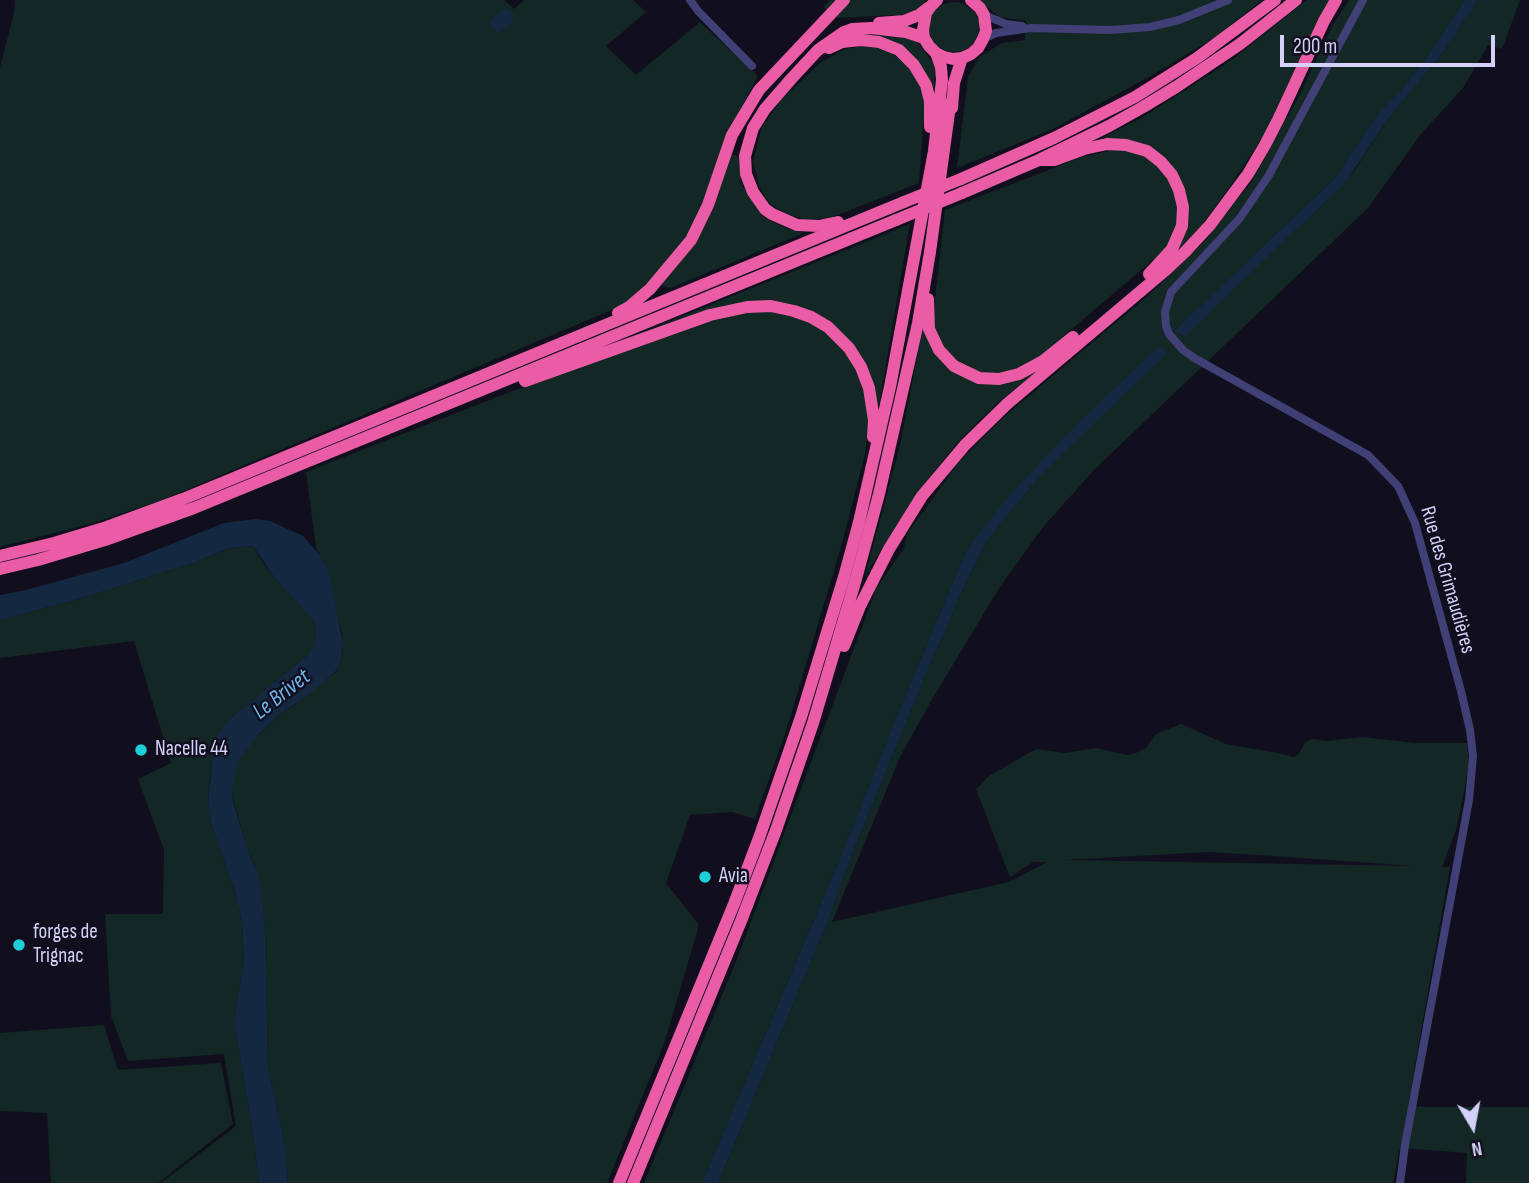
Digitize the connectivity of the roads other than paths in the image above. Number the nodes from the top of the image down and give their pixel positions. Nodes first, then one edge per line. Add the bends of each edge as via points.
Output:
1 (691, 0) edge
2 (844, 0) edge
3 (971, 0) edge
4 (1228, 0) edge
5 (1275, 0) edge
6 (1296, 0) edge
7 (1336, 0) edge
8 (1363, 0) edge
9 (934, 3) edge
10 (984, 15) junction
11 (1031, 28) junction
12 (924, 38) junction
13 (984, 39) junction
14 (818, 50) junction
15 (792, 53) junction
16 (936, 53) junction
17 (961, 58) junction
18 (752, 66) dead end
19 (952, 100) junction
20 (1039, 160) junction
21 (928, 178) junction
22 (888, 208) junction
23 (579, 336) junction
24 (468, 396) junction
25 (872, 467) junction
26 (0, 556) edge
27 (0, 569) edge
28 (831, 666) junction
29 (619, 1183) edge
30 (633, 1183) edge
31 (1400, 1183) edge

1 - 18 street
2 - 15 highway
3 - 10 highway
4 - 11 street via 1150,27
5 - 22 highway, bridge via 1135,97 1054,138
6 - 20 highway via 1176,87
7 - 28 highway via 1269,137 1210,225 1167,269 993,417 943,469 890,549 840,657
8 - 31 street, Rue des Grimaudières via 1275,164 1244,208 1171,292 1164,312 1173,340 1189,355 1368,455 1398,486 1415,523 1461,691 1473,755 1469,800
9 - 12 highway via 923,21
9 - 15 highway via 904,21 840,26
10 - 11 street
10 - 13 highway
11 - 13 street
12 - 14 highway via 885,29 852,29
12 - 16 highway
13 - 17 highway
14 - 21 highway via 869,40 899,50 914,65 930,100
14 - 22 highway via 753,128 745,156 748,183 765,209 797,225 828,225
15 - 23 highway via 740,120 691,240 650,289 629,307 586,327
16 - 17 highway
16 - 21 highway via 942,80
17 - 19 highway
19 - 20 highway via 950,163 931,272 928,319 944,357 979,378 1009,377 1054,353 1158,265 1172,249 1182,226 1183,207 1172,174 1147,151 1107,144
19 - 28 highway via 905,384
20 - 24 highway, bridge
21 - 25 highway
22 - 23 highway
23 - 26 highway via 183,499 107,527
24 - 25 highway via 481,397 710,315 771,306 811,317 828,327 855,356 873,408
24 - 27 highway via 146,526
25 - 29 highway via 829,628 773,800
28 - 30 highway via 762,866

